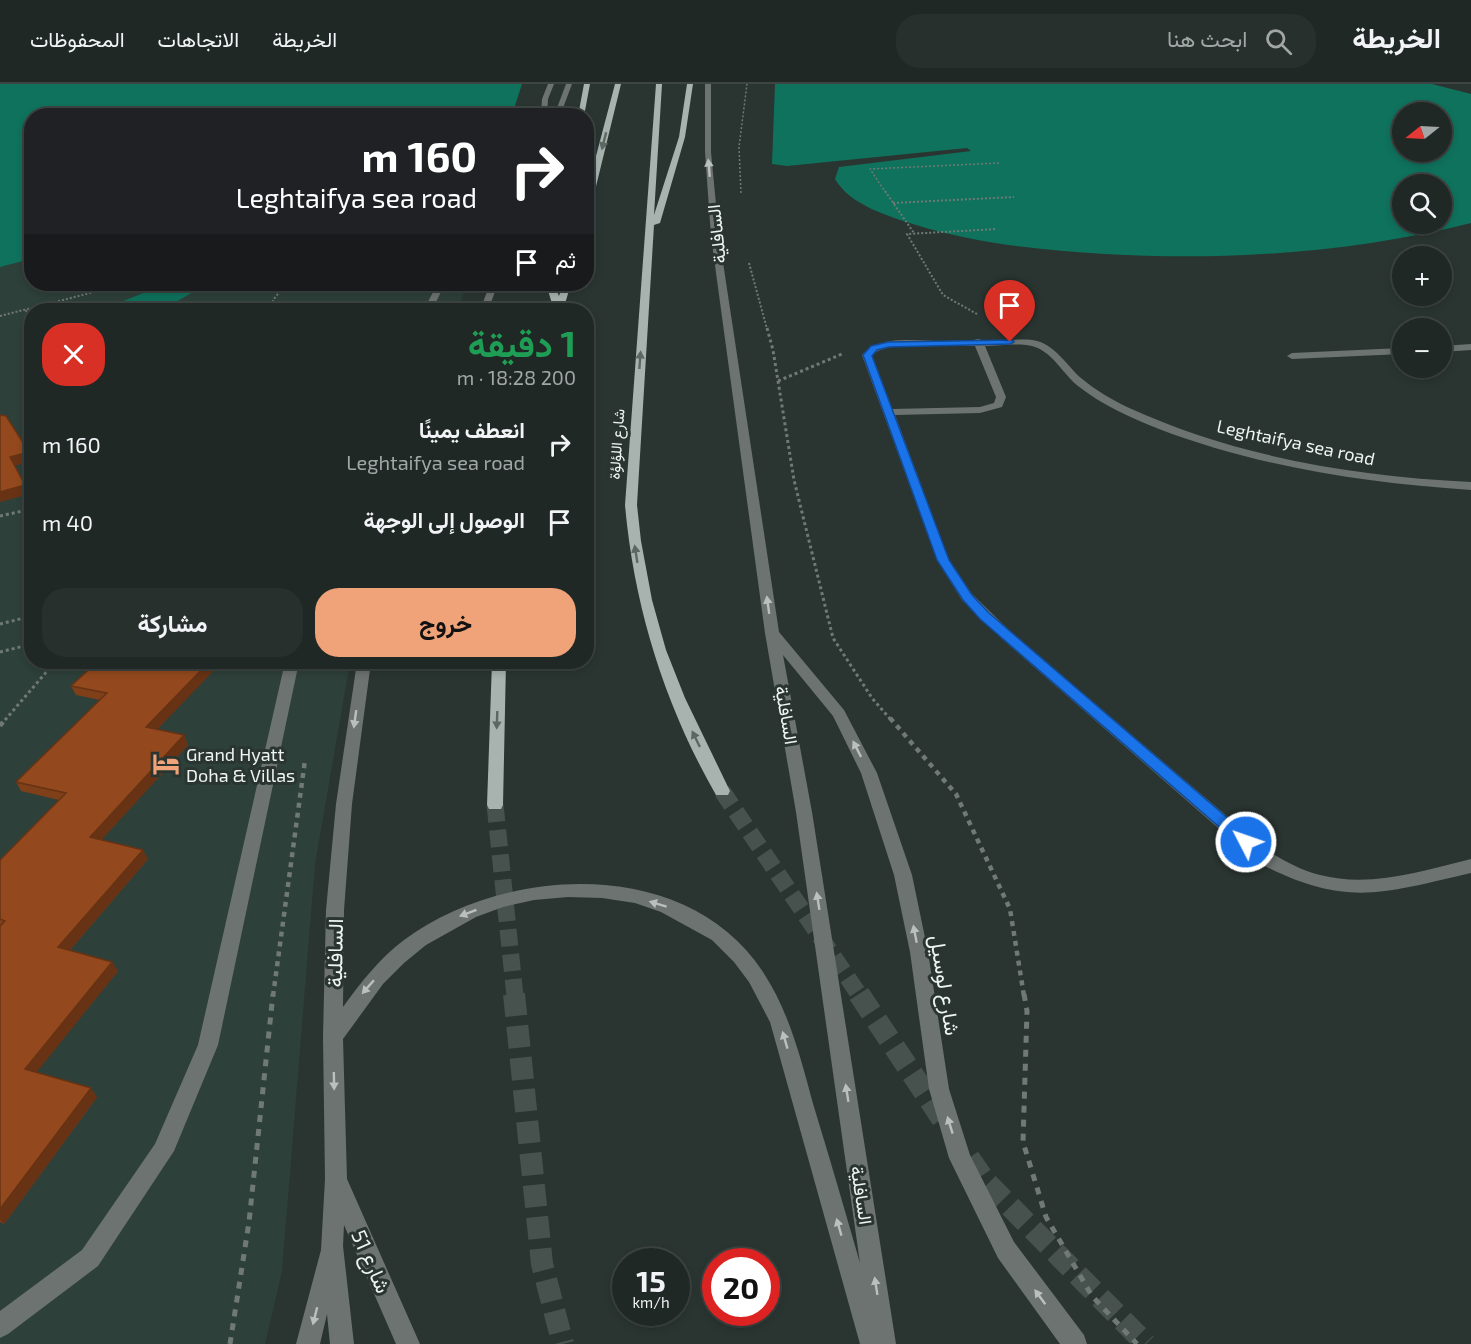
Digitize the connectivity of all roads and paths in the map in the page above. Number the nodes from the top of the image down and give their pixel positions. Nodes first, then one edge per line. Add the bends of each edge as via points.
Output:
1 (551, 84) edge
2 (569, 84) edge
3 (587, 84) edge
4 (618, 84) edge
5 (659, 84) edge
6 (690, 84) edge
7 (708, 84) edge
8 (747, 84) edge
9 (544, 108) edge
10 (560, 108) edge
11 (582, 108) edge
12 (1000, 163) dead end
13 (594, 180) edge
14 (741, 193) dead end
15 (1014, 197) dead end
16 (893, 203) junction
17 (997, 229) dead end
18 (914, 233) junction
19 (648, 253) junction
20 (748, 257) dead end
21 (99, 291) edge
22 (53, 303) edge
23 (24, 310) edge
24 (0, 316) edge
25 (978, 342) junction
26 (1010, 342) junction
27 (1471, 347) edge
28 (1452, 348) edge
29 (1392, 351) edge
30 (869, 352) junction
31 (1292, 356) dead end
32 (778, 381) junction
33 (888, 412) junction
34 (1471, 486) edge
35 (24, 510) edge
36 (0, 516) edge
37 (24, 618) edge
38 (0, 624) edge
39 (772, 633) junction
40 (24, 646) edge
41 (0, 652) edge
42 (49, 669) edge
43 (290, 669) edge
44 (363, 669) edge
45 (499, 669) edge
46 (0, 726) edge
47 (307, 748) dead end
48 (722, 791) tunnel mouth
49 (495, 805) tunnel mouth
50 (1471, 866) edge
51 (333, 1037) junction
52 (336, 1179) junction
53 (332, 1246) junction
54 (0, 1326) edge
55 (230, 1344) edge
56 (308, 1344) edge
57 (342, 1344) edge
58 (408, 1344) edge
59 (872, 1344) edge
60 (884, 1344) edge
61 (1075, 1344) edge
62 (1137, 1344) edge

1 - 9 street
2 - 10 street
3 - 11 main road
4 -> 13 main road
5 - 19 main road, شارع اللؤلؤة
6 - 19 main road via 683,134
39 -> 7 street, السافلية via 715,236 708,152
8 - 14 path via 739,147
12 - 16 path via 870,169
15 - 16 path
16 - 18 path
17 - 18 path
18 - 26 path via 907,234 943,295 1003,331
48 -> 19 main road, شارع اللؤلؤة via 663,658 645,602 635,551 631,505
20 - 32 path
21 - 22 path
23 - 24 path
25 - 26 street, Leghtaifya sea road
25 - 30 street, Leghtaifya sea road via 888,344
25 - 33 street via 1000,398 998,405 980,410
26 - 34 street, Leghtaifya sea road via 1041,345 1098,395 1144,419 1206,441 1324,470
27 - 28 street
29 - 31 street
30 - 32 path via 846,352
30 - 33 street via 868,359
32 - 62 path via 794,480 833,638 872,698 956,795 1010,909 1027,1011 1023,1142 1046,1217 1092,1296
33 - 50 street via 943,560 967,597 1263,857 1311,881 1362,889
35 - 36 path
37 - 38 path
60 -> 39 street, السافلية via 804,812
61 -> 39 street, شارع لوسيل via 1006,1250 960,1158 939,1089 903,874 869,773 839,714
40 - 41 path
42 - 46 path
43 - 54 street via 208,1045 163,1151 90,1258
44 -> 51 street, السافلية via 344,804 335,910
45 -> 49 main road
47 - 55 path via 278,948 249,1222
51 -> 52 street, السافلية
59 -> 51 street via 780,1022 756,974 720,936 675,909 624,893 570,889 514,896 460,916 410,946 367,987
52 - 53 street, السافلية
52 - 58 street, شارع 51
53 -> 56 street, السافلية
53 - 57 street, السافلية

